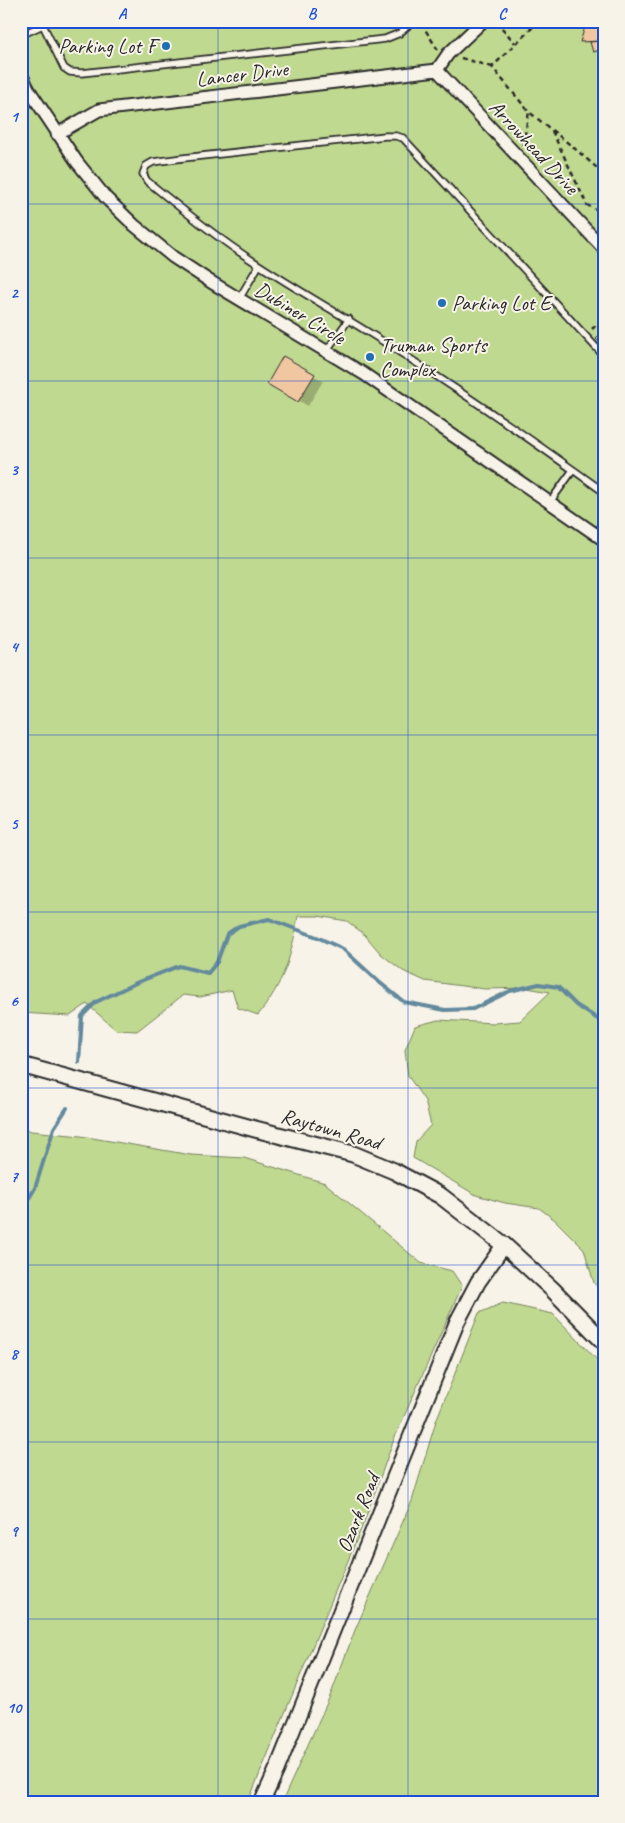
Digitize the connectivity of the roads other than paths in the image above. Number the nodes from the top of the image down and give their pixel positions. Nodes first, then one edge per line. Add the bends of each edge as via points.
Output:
1 (413, 21) edge
2 (483, 21) edge
3 (42, 23) edge
4 (21, 35) edge
5 (437, 70) junction
6 (21, 74) edge
7 (57, 134) junction
8 (604, 249) edge
9 (259, 265) junction
10 (239, 298) junction
11 (349, 319) junction
12 (327, 350) junction
13 (604, 356) edge
14 (573, 470) junction
15 (604, 492) edge
16 (550, 502) junction
17 (604, 540) edge
18 (21, 1065) edge
19 (504, 1245) junction
20 (604, 1342) edge
21 (262, 1802) edge

1 - 3 lane via 400,34 384,39 82,73 64,68
2 - 5 street via 448,54
3 - 4 lane
5 - 7 street, Lancer Drive via 99,110
5 - 8 street, Arrowhead Drive
6 - 7 street, Dubiner Circle
7 - 10 street, Dubiner Circle via 100,191 134,225 173,257
9 - 10 lane
9 - 11 lane
9 - 13 lane via 147,181 143,174 146,166 176,159 396,136 403,138
10 - 12 street, Dubiner Circle
11 - 12 lane
11 - 14 lane via 459,390
12 - 16 street, Dubiner Circle
14 - 15 lane
14 - 16 lane
16 - 17 street, Dubiner Circle
18 - 19 main road, Raytown Road via 353,1154 441,1196
19 - 20 main road, Raytown Road
19 - 21 street, Ozark Road via 456,1322

